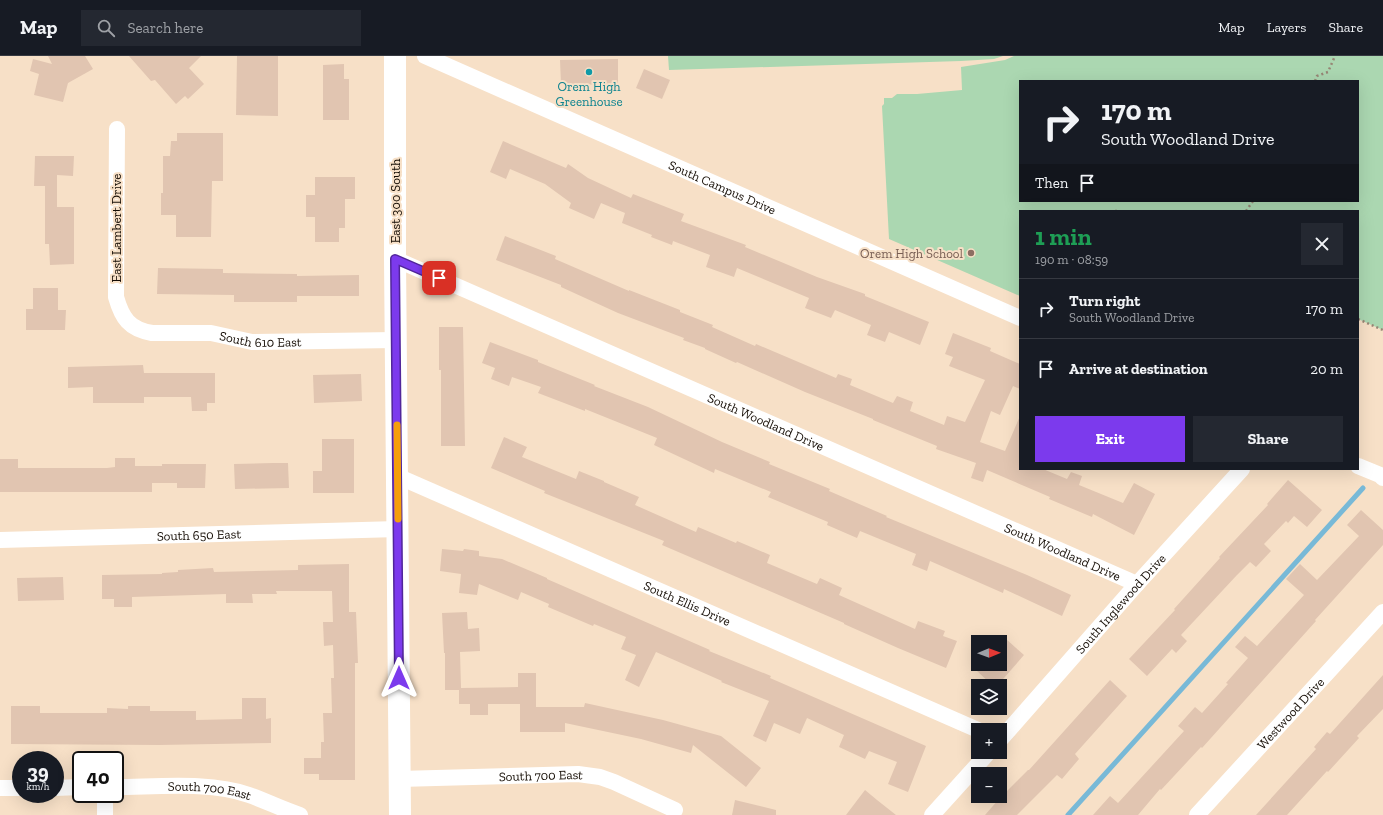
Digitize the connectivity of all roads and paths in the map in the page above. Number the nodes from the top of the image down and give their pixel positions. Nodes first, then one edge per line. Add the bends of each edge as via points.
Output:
1 (396, 56) edge
2 (425, 56) edge
3 (1335, 56) edge
4 (1315, 80) edge
5 (117, 129) dead end
6 (395, 259) junction
7 (1019, 318) edge
8 (1359, 319) edge
9 (129, 323) joint
10 (1383, 330) edge
11 (396, 340) junction
12 (1359, 466) edge
13 (1241, 470) edge
14 (397, 476) junction
15 (1381, 476) edge
16 (398, 529) junction
17 (0, 540) edge
18 (1137, 584) junction
19 (1383, 612) edge
20 (971, 727) edge
21 (1007, 732) edge
22 (983, 759) edge
23 (399, 779) junction
24 (124, 787) edge
25 (0, 788) edge
26 (12, 788) edge
27 (105, 803) edge
28 (675, 810) dead end
29 (105, 815) edge
30 (300, 815) edge
31 (400, 815) edge
32 (932, 815) edge
33 (1197, 815) edge

1 - 6 street, East 300 South
2 - 7 street, South Campus Drive
3 - 4 path via 1328,72 1317,76
5 - 9 street, East Lambert Drive via 116,297 120,312
6 - 11 street, East 300 South
6 - 18 street, South Woodland Drive
8 - 10 path
9 - 11 street, South 610 East via 144,332 211,333 252,342
11 - 14 street, East 300 South
12 - 15 street
13 - 18 street, South Inglewood Drive
14 - 16 street, East 300 South
14 - 20 street, South Ellis Drive
16 - 17 street, South 650 East
16 - 23 street, East 300 South
18 - 21 street, South Inglewood Drive
19 - 33 street, Westwood Drive
22 - 32 street
23 - 28 street, South 700 East via 578,774 614,782
23 - 31 street, East 300 South
24 - 30 street, South 700 East via 200,786 224,789 248,794
25 - 26 street
27 - 29 street

